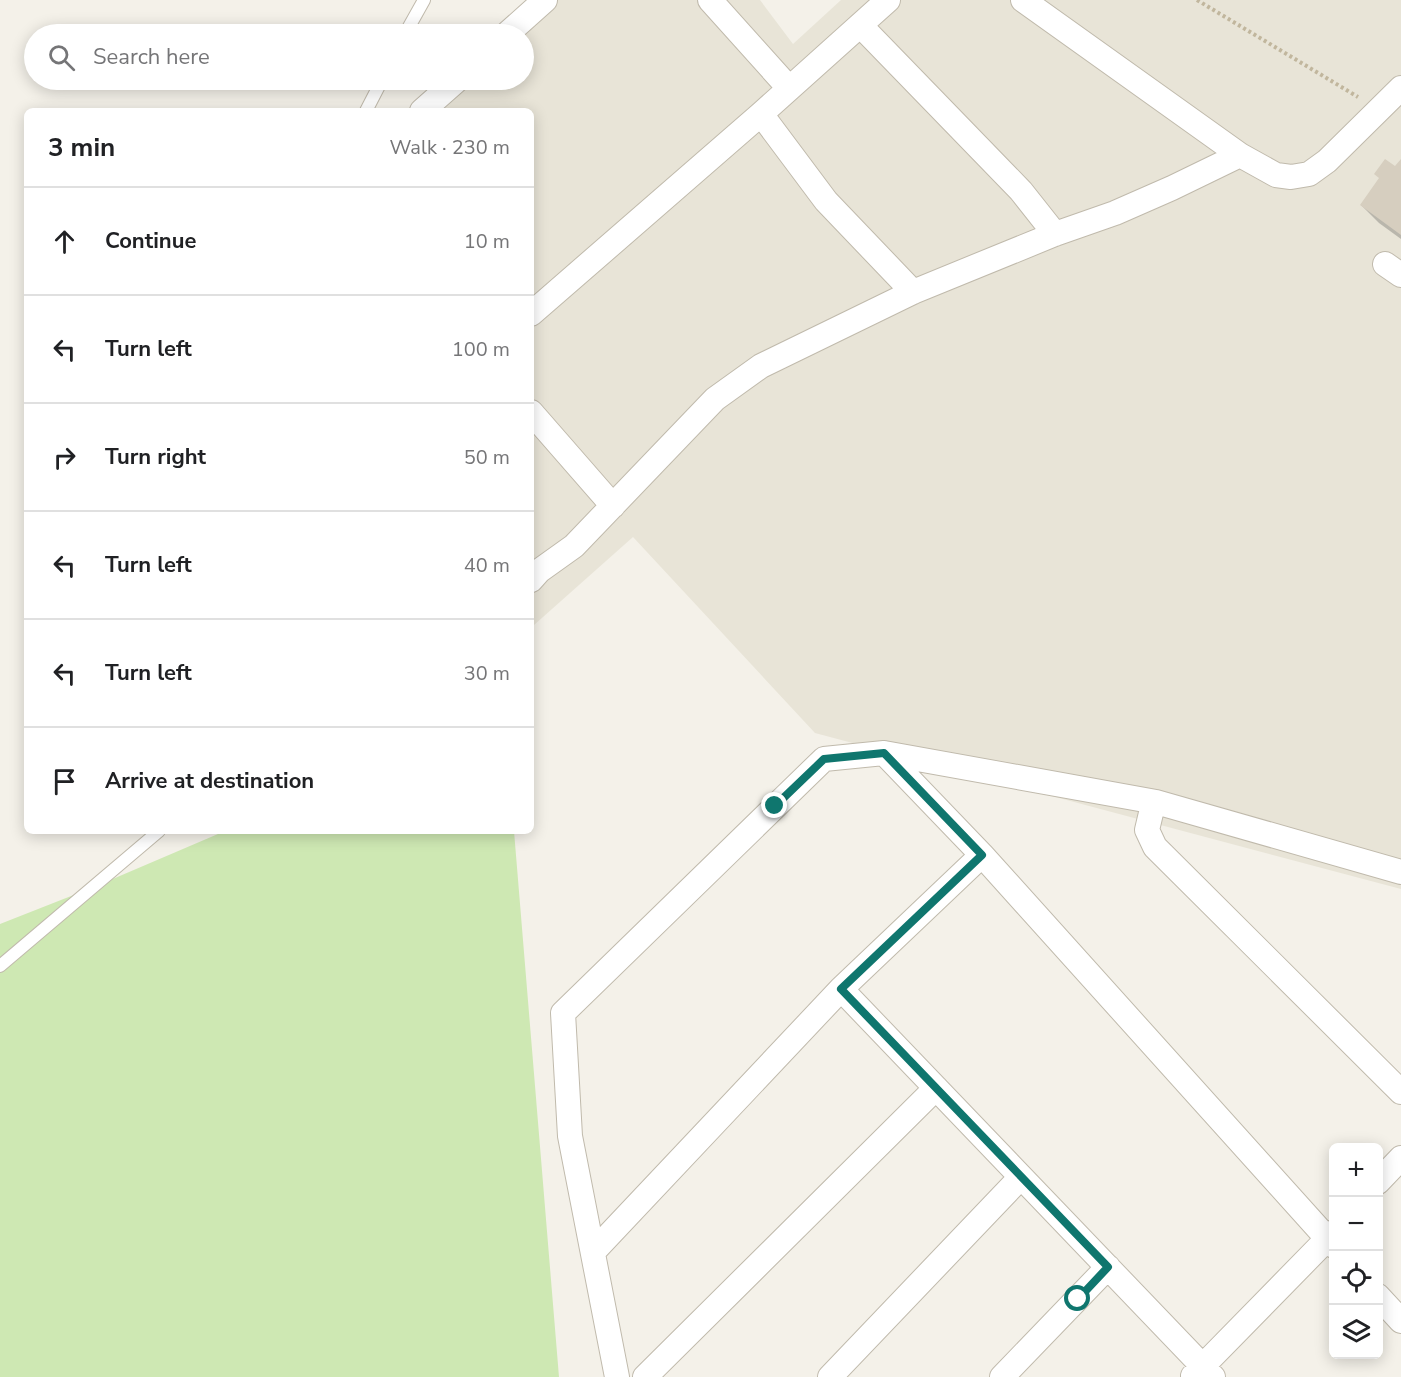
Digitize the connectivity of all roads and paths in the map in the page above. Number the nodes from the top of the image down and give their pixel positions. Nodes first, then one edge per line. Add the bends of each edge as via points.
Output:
1 (424, 0) edge
2 (546, 0) edge
3 (710, 0) edge
4 (888, 0) edge
5 (1023, 0) edge
6 (1197, 0) edge
7 (411, 24) edge
8 (518, 24) edge
9 (860, 25) junction
10 (789, 88) junction
11 (1401, 88) edge
12 (377, 90) edge
13 (446, 90) edge
14 (368, 108) edge
15 (425, 108) edge
16 (1381, 110) junction
17 (761, 114) junction
18 (1239, 155) junction
19 (1055, 234) junction
20 (913, 292) junction
21 (534, 311) edge
22 (534, 415) edge
23 (613, 506) junction
24 (534, 577) edge
25 (884, 753) junction
26 (1156, 802) junction
27 (155, 834) edge
28 (982, 855) junction
29 (1401, 872) edge
30 (0, 966) edge
31 (841, 989) junction
32 (936, 1088) junction
33 (1401, 1092) edge
34 (1401, 1158) edge
35 (1021, 1177) junction
36 (1383, 1177) edge
37 (1329, 1237) edge
38 (1329, 1241) edge
39 (593, 1252) junction
40 (1108, 1267) junction
41 (1383, 1301) edge
42 (1401, 1321) edge
43 (1203, 1374) edge
44 (617, 1377) edge
45 (645, 1377) edge
46 (830, 1377) edge
47 (1002, 1377) edge

1 - 7 lane
2 - 8 street
3 - 10 street
4 - 9 street
5 - 18 street
6 - 16 path
9 - 10 street
9 - 19 street via 1021,191
10 - 17 street
11 - 16 street
12 - 14 lane
13 - 15 street
16 - 18 street via 1309,174 1276,175
17 - 20 street via 826,201
17 - 21 street
18 - 19 street via 1124,209
19 - 20 street
20 - 23 street via 783,354 734,384
22 - 23 street
23 - 24 street via 574,546
25 - 26 street
25 - 28 street
25 - 39 street via 824,759 563,1013 570,1137
26 - 29 street
26 - 33 street via 1147,830 1155,847
27 - 30 lane
28 - 31 street
28 - 37 street
31 - 32 street
31 - 39 street
32 - 35 street
32 - 45 street
34 - 36 street
35 - 40 street
35 - 46 street
38 - 43 street
39 - 44 street
40 - 43 street
40 - 47 street
41 - 42 street

